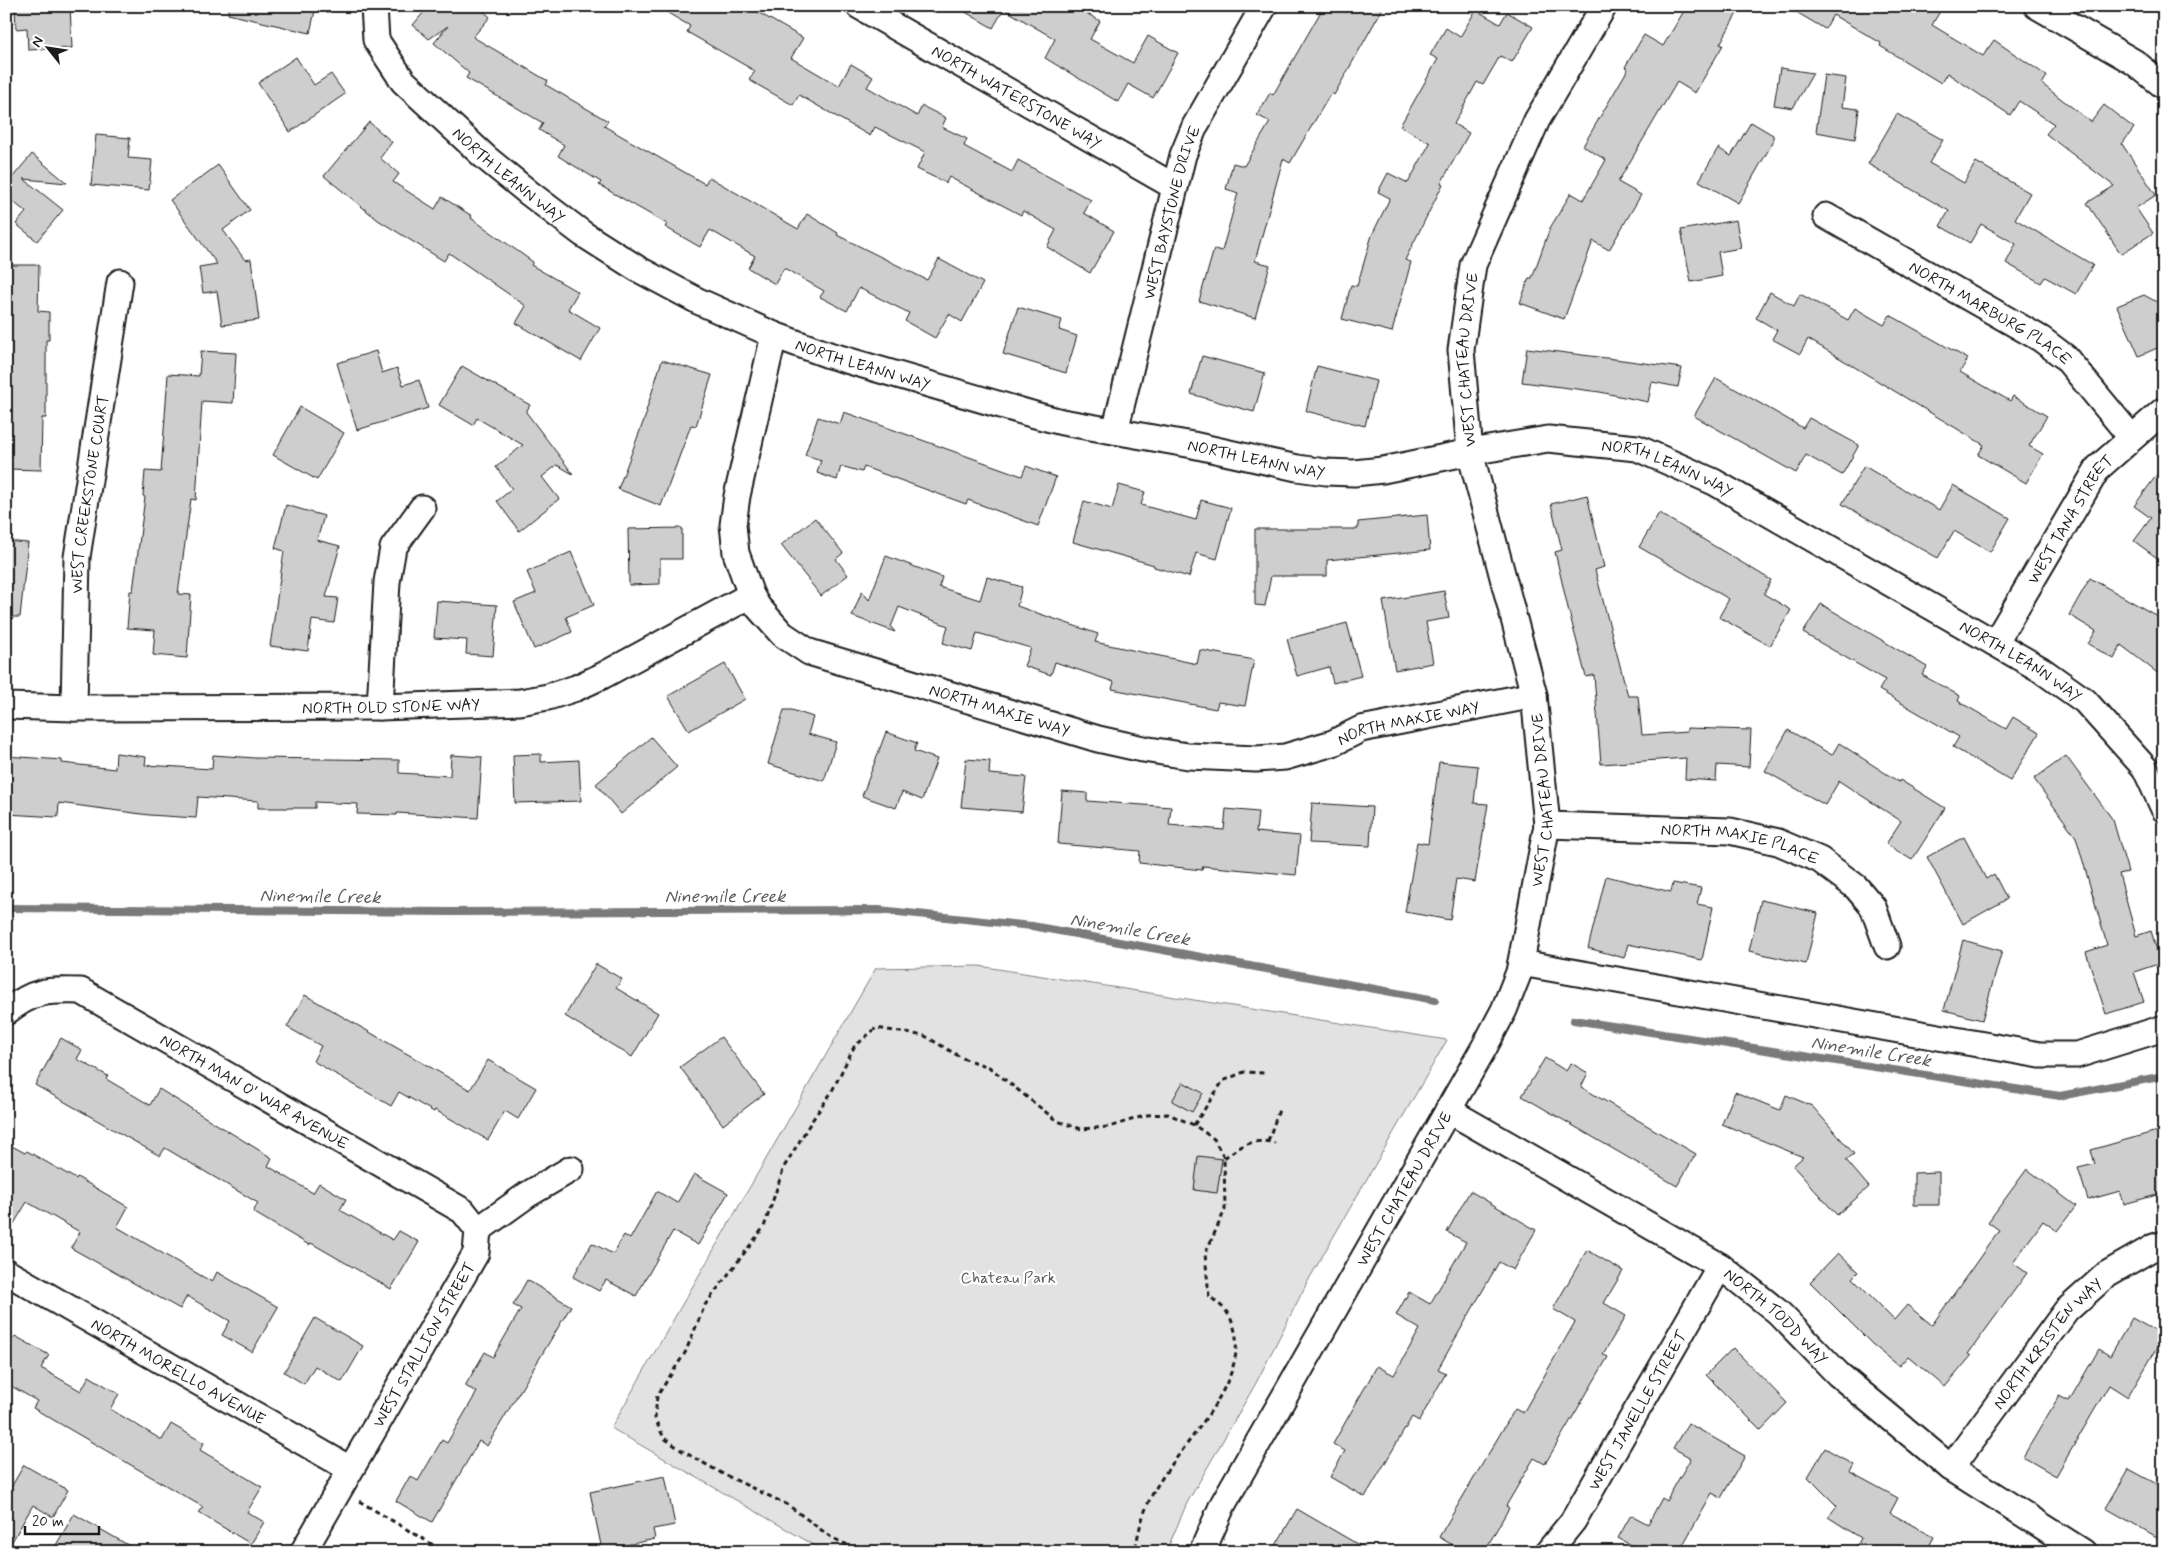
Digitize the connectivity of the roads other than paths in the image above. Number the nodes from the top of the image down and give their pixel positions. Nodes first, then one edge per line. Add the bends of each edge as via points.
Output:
1 (374, 6) edge
2 (859, 6) edge
3 (1264, 6) edge
4 (1604, 6) edge
5 (2037, 6) edge
6 (2164, 86) edge
7 (1175, 187) junction
8 (1826, 216) dead end
9 (120, 282) dead end
10 (774, 335) junction
11 (2164, 410) edge
12 (1115, 431) junction
13 (2131, 437) junction
14 (1470, 452) junction
15 (422, 508) dead end
16 (750, 595) junction
17 (1995, 643) junction
18 (1534, 695) junction
19 (6, 706) edge
20 (380, 707) junction
21 (74, 708) junction
22 (2164, 809) edge
23 (1547, 825) junction
24 (1887, 946) dead end
25 (1521, 963) junction
26 (13, 1007) edge
27 (2164, 1028) edge
28 (1448, 1110) junction
29 (572, 1169) dead end
30 (478, 1230) junction
31 (2164, 1244) edge
32 (1720, 1266) junction
33 (6, 1272) edge
34 (1951, 1468) junction
35 (350, 1469) junction
36 (303, 1552) edge
37 (1202, 1552) edge
38 (1548, 1552) edge
39 (2083, 1552) edge

1 - 10 street, NORTH LEANN WAY via 376,40 403,81 486,158 583,234 638,269 698,301
2 - 7 street, NORTH WATERSTONE WAY
3 - 7 street, WEST BAYSTONE DRIVE via 1195,126
4 - 14 street, WEST CHATEAU DRIVE via 1537,120 1473,265 1461,350
5 - 6 street via 2134,62
7 - 12 street, WEST BAYSTONE DRIVE
8 - 13 street, NORTH MARBURG PLACE via 2053,348 2065,357
9 - 21 street, WEST CREEKSTONE COURT via 77,556
10 - 12 street, NORTH LEANN WAY via 829,355 1035,415
10 - 16 street, NORTH MAXIE WAY via 733,525 736,553
11 - 13 street, WEST TANA STREET
12 - 14 street, NORTH LEANN WAY via 1326,472 1383,470
13 - 17 street, WEST TANA STREET via 2098,468
14 - 17 street, NORTH LEANN WAY via 1548,439 1637,448 1714,482
14 - 18 street, WEST CHATEAU DRIVE
15 - 20 street via 393,548 387,582
16 - 18 street, NORTH MAXIE WAY via 782,634 809,652 1098,739 1188,756 1285,757 1333,743 1360,730
16 - 20 street, NORTH OLD STONE WAY via 602,676 548,697 520,702
17 - 22 street, NORTH LEANN WAY via 2086,701 2145,768
18 - 23 street, WEST CHATEAU DRIVE
19 - 21 street, NORTH OLD STONE WAY
20 - 21 street, NORTH OLD STONE WAY
23 - 24 street, NORTH MAXIE PLACE via 1730,831 1778,842 1820,860 1856,887 1873,907
23 - 25 street, WEST CHATEAU DRIVE
25 - 27 street via 2040,1055 2076,1055
25 - 28 street, WEST CHATEAU DRIVE via 1504,1010
26 - 30 street, NORTH MAN O' WAR AVENUE via 48,990 81,990 463,1211
28 - 32 street, NORTH TODD WAY
28 - 37 street, WEST CHATEAU DRIVE via 1223,1504
29 - 30 street via 527,1195
30 - 35 street, WEST STALLION STREET via 476,1253
31 - 34 street, NORTH KRISTEN WAY via 2107,1274 2066,1311
32 - 34 street, NORTH TODD WAY via 1778,1312 1838,1374
32 - 38 street, WEST JANELLE STREET via 1572,1521
33 - 35 street, NORTH MORELLO AVENUE
34 - 39 street, NORTH TODD WAY
35 - 36 street, WEST STALLION STREET

